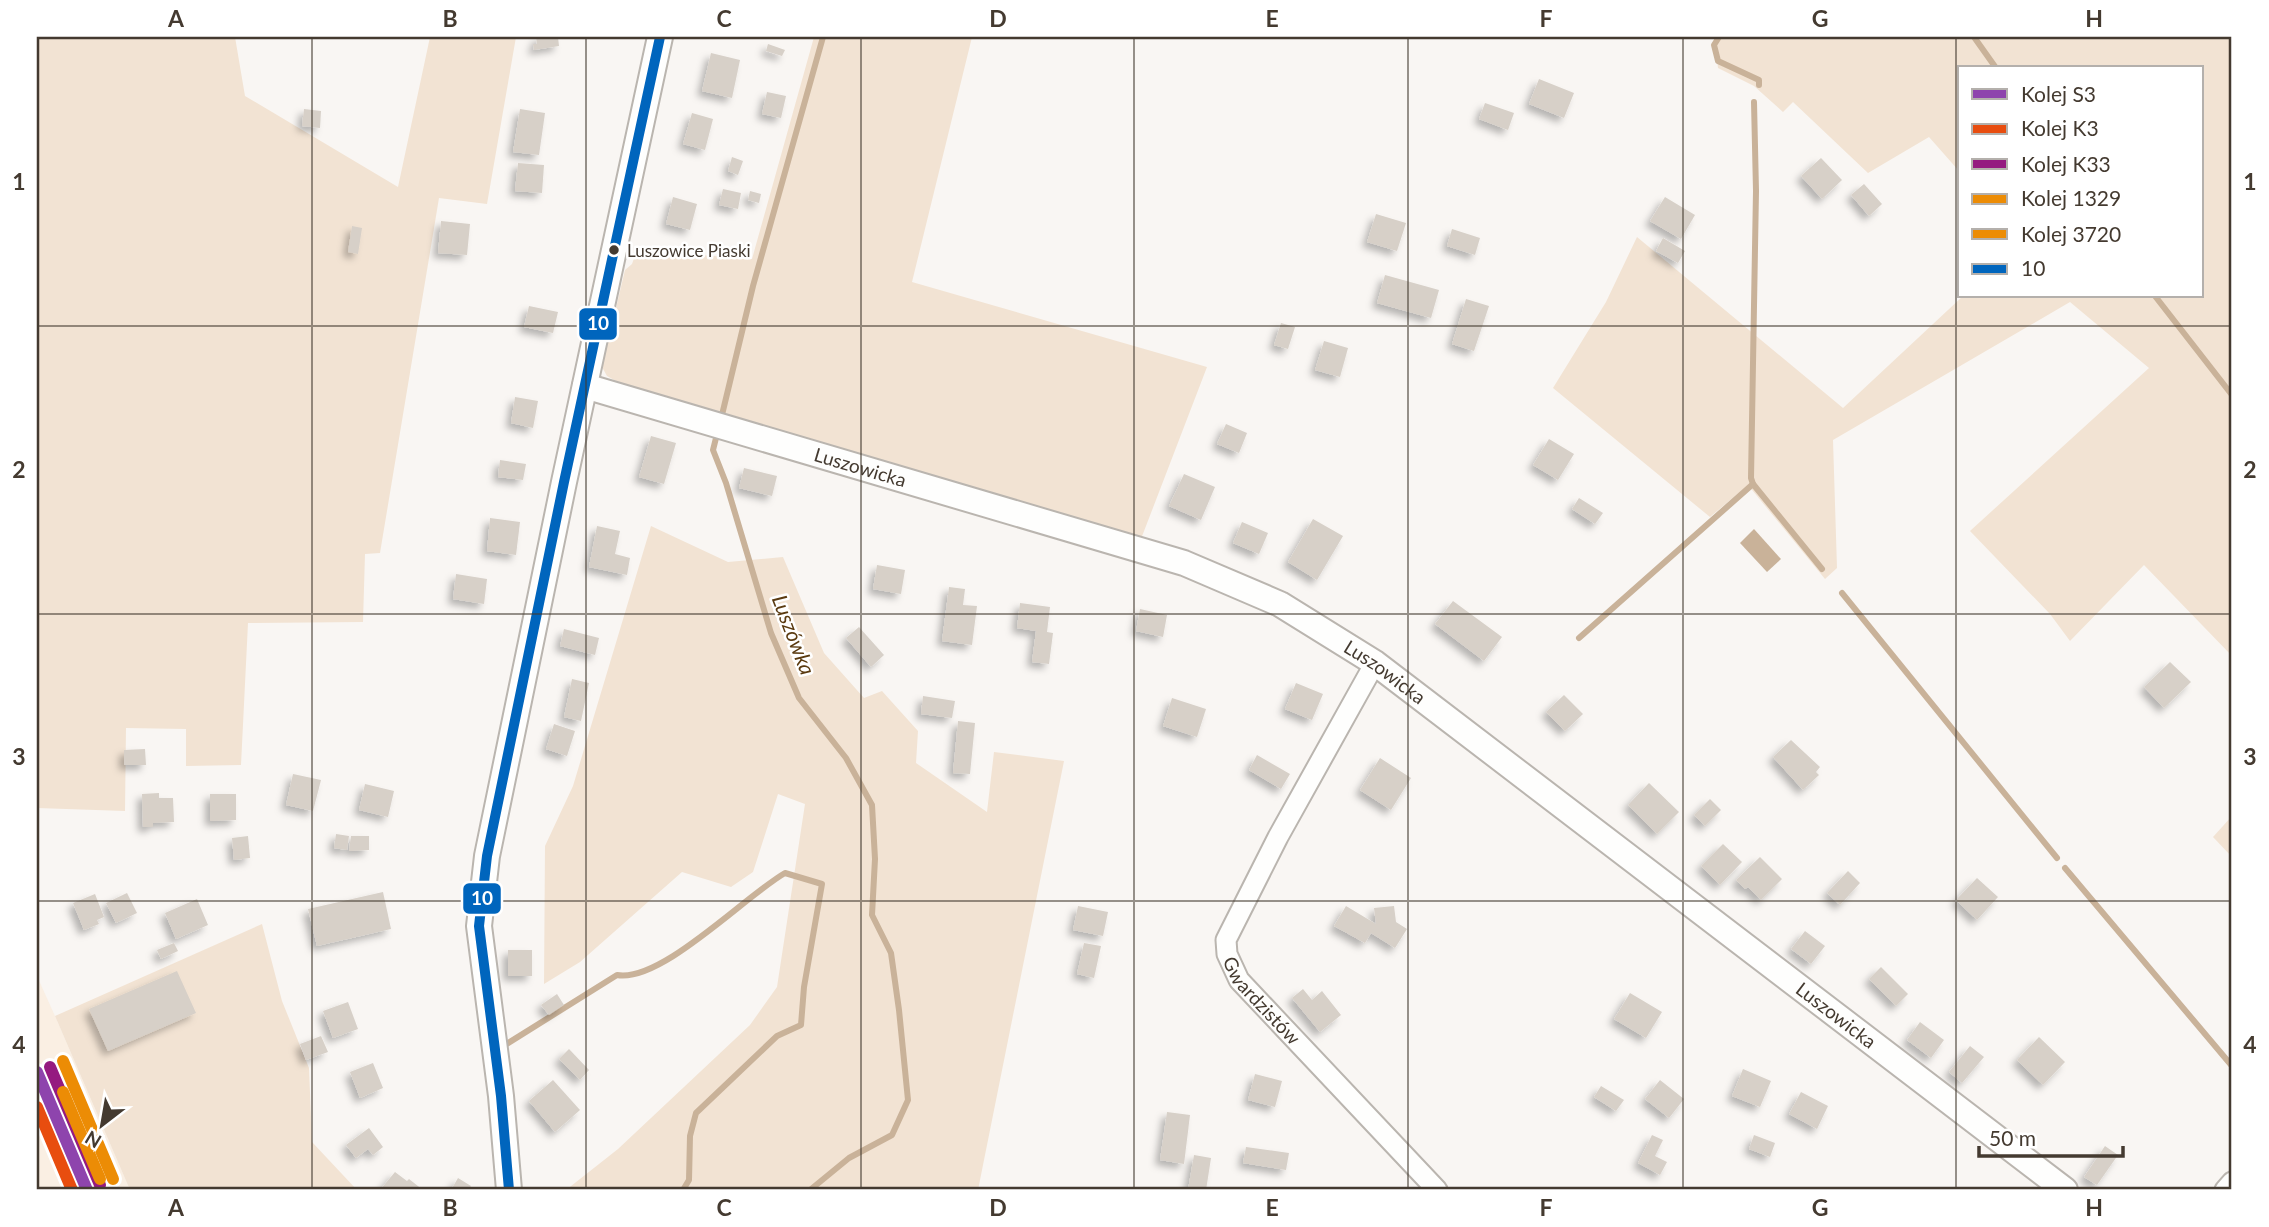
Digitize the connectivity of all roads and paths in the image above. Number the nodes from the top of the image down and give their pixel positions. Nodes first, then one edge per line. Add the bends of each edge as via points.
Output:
1 (660, 37) edge
2 (585, 386) junction
3 (1375, 663) junction
4 (2232, 1182) edge
5 (509, 1190) edge
6 (1437, 1190) edge
7 (2065, 1190) edge
8 (2225, 1190) edge

1 - 2 street
2 - 3 street, Luszowicka via 1184,563 1280,604
2 - 5 street via 487,856 479,926
3 - 6 street, Gwardzistów via 1233,923 1226,940 1227,954 1239,980
3 - 7 street, Luszowicka
4 - 8 street

